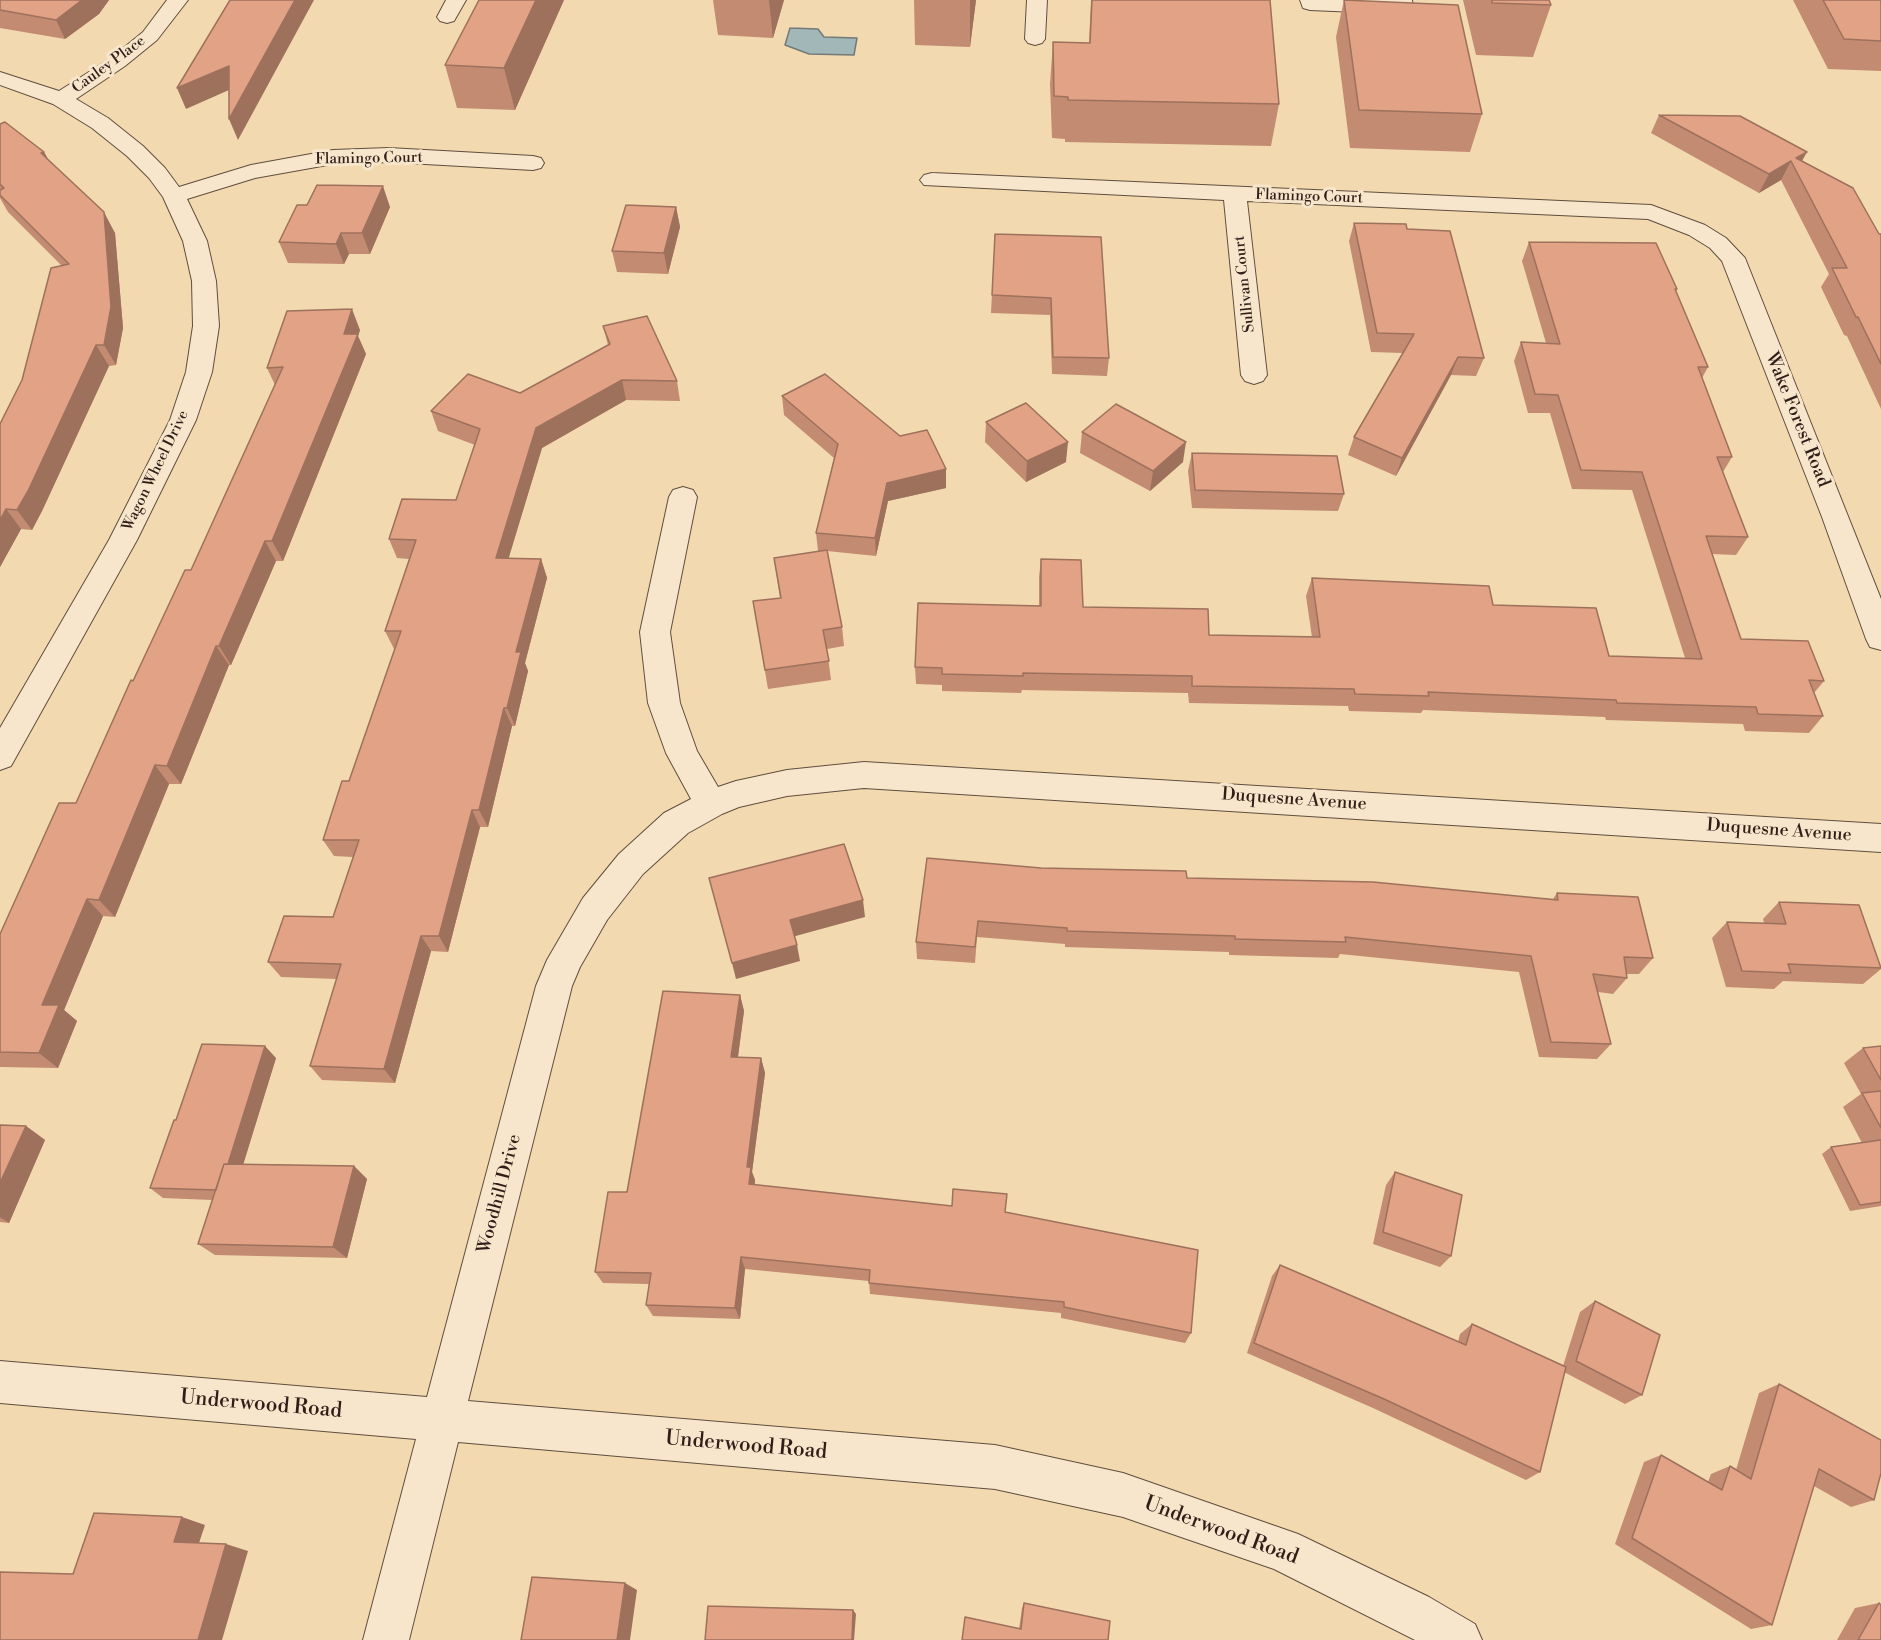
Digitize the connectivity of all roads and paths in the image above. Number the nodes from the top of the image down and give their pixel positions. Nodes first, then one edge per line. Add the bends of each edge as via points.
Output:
1 (178, 0) edge
2 (1038, 0) edge
3 (1310, 0) edge
4 (1402, 0) edge
5 (1035, 39) dead end
6 (0, 78) edge
7 (61, 99) junction
8 (533, 163) dead end
9 (932, 180) dead end
10 (1235, 194) junction
11 (174, 196) junction
12 (1684, 224) joint
13 (1254, 375) dead end
14 (683, 497) dead end
15 (1881, 639) edge
16 (0, 757) edge
17 (710, 804) junction
18 (1881, 838) edge
19 (0, 1382) edge
20 (442, 1421) junction
21 (386, 1640) edge
22 (1459, 1640) edge

1 - 7 street, Cauley Place via 150,36
2 - 5 street
3 - 4 street via 1310,4 1403,8
6 - 7 street, Wagon Wheel Drive
7 - 11 street, Wagon Wheel Drive via 135,151
8 - 11 street, Flamingo Court via 388,155 333,157 251,172
9 - 10 street, Flamingo Court
10 - 12 street, Flamingo Court via 1651,212
10 - 13 street, Sullivan Court
11 - 16 street, Wagon Wheel Drive via 195,241 204,281 206,326 199,372 183,420 123,540
12 - 15 street, Wake Forest Road via 1718,243 1733,258
14 - 17 street via 655,632 664,703 682,753
17 - 18 street, Duquesne Avenue via 787,783 864,775
17 - 20 street, Woodhill Drive via 676,823 630,864 594,909 565,960 554,986
19 - 20 street, Underwood Road
20 - 21 street, Woodhill Drive
20 - 22 street, Underwood Road via 995,1467 1123,1495 1282,1550 1413,1613

